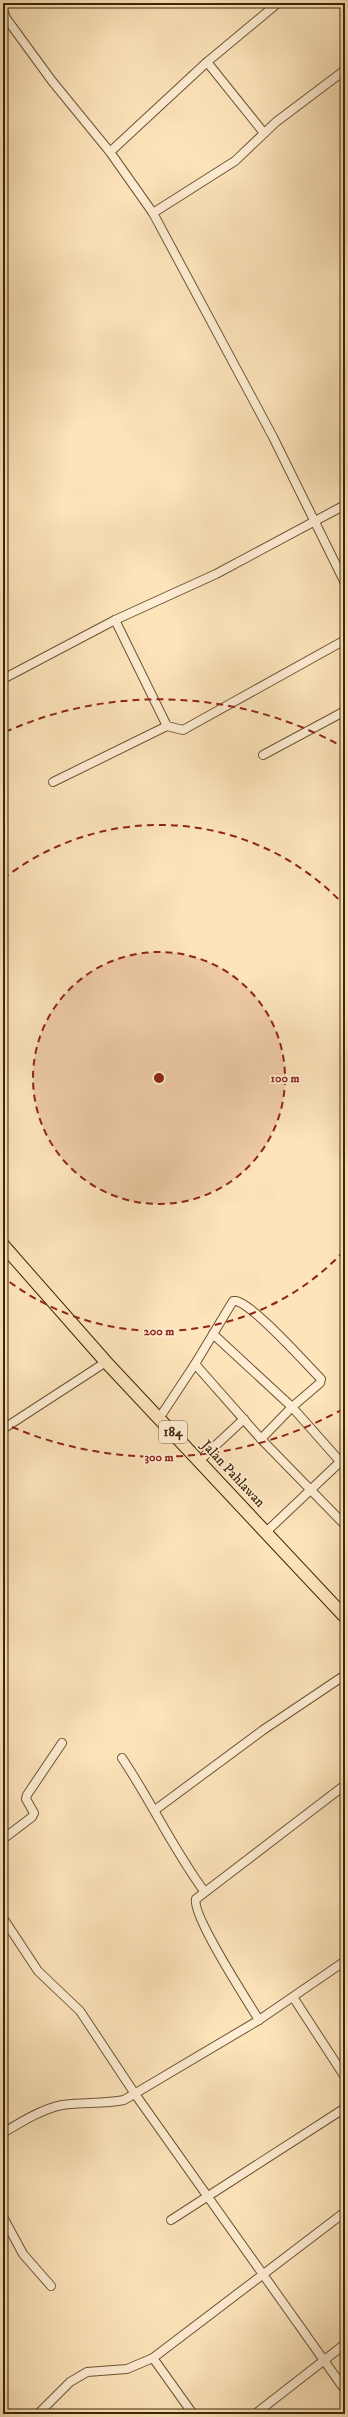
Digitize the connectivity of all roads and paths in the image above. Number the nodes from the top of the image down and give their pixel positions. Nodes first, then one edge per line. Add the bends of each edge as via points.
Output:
1 (278, 3) edge
2 (3, 10) edge
3 (207, 62) junction
4 (345, 70) edge
5 (264, 133) junction
6 (110, 152) junction
7 (153, 213) junction
8 (345, 505) edge
9 (312, 520) junction
10 (345, 583) edge
11 (115, 620) junction
12 (345, 640) edge
13 (3, 679) edge
14 (345, 711) edge
15 (167, 726) junction
16 (263, 755) dead end
17 (53, 782) dead end
18 (3, 1245) edge
19 (213, 1334) junction
20 (106, 1362) junction
21 (195, 1364) junction
22 (292, 1407) junction
23 (160, 1417) junction
24 (244, 1419) junction
25 (3, 1429) edge
26 (262, 1439) junction
27 (200, 1460) junction
28 (343, 1465) edge
29 (311, 1490) junction
30 (345, 1525) edge
31 (266, 1532) junction
32 (345, 1616) edge
33 (345, 1675) edge
34 (62, 1743) dead end
35 (122, 1758) dead end
36 (345, 1785) edge
37 (155, 1810) junction
38 (3, 1839) edge
39 (204, 1890) junction
40 (3, 1918) edge
41 (345, 1962) edge
42 (293, 1997) junction
43 (258, 2020) junction
44 (345, 2077) edge
45 (135, 2094) junction
46 (345, 2108) edge
47 (5, 2129) edge
48 (207, 2196) junction
49 (345, 2212) edge
50 (3, 2217) edge
51 (171, 2220) dead end
52 (263, 2276) junction
53 (51, 2286) dead end
54 (345, 2344) edge
55 (153, 2358) junction
56 (324, 2361) junction
57 (345, 2390) edge
58 (38, 2414) edge
59 (193, 2414) edge
60 (255, 2414) edge

1 - 3 street
2 - 6 street via 48,77
3 - 5 street
3 - 6 street
4 - 5 street
5 - 7 street via 235,161
6 - 7 street
7 - 9 street via 273,437
8 - 9 street
9 - 10 street
9 - 11 street via 216,574
11 - 13 street
11 - 15 street
12 - 15 street via 184,730
14 - 16 street
15 - 17 street
18 - 20 main road, Jalan Pahlawan / 184
19 - 21 street
19 - 22 street
19 - 22 street via 236,1301 244,1304 268,1326 321,1380
20 - 23 main road, Jalan Pahlawan / 184
20 - 25 street
21 - 23 street
21 - 24 street
22 - 26 street
22 - 28 street
23 - 27 main road, Jalan Pahlawan / 184
24 - 26 street
24 - 27 street
26 - 29 street
27 - 31 main road, Jalan Pahlawan / 184
28 - 29 street
29 - 30 street
29 - 31 street
31 - 32 main road, Jalan Pahlawan / 184
33 - 37 street via 263,1730
34 - 38 street via 27,1795 26,1799 34,1813 32,1817
35 - 37 street
36 - 39 street
37 - 39 street via 190,1871
39 - 43 street via 196,1899 197,1910
40 - 45 street via 38,1972 80,2012
41 - 42 street
42 - 43 street
42 - 44 street
43 - 45 street
45 - 47 street via 124,2100 108,2103 62,2105
45 - 48 street
46 - 48 street
48 - 51 street
48 - 52 street
49 - 52 street
50 - 53 street via 23,2254
52 - 55 street
52 - 56 street
54 - 56 street
55 - 58 street via 127,2370 84,2374 70,2382
55 - 59 street
56 - 57 street
56 - 60 street

